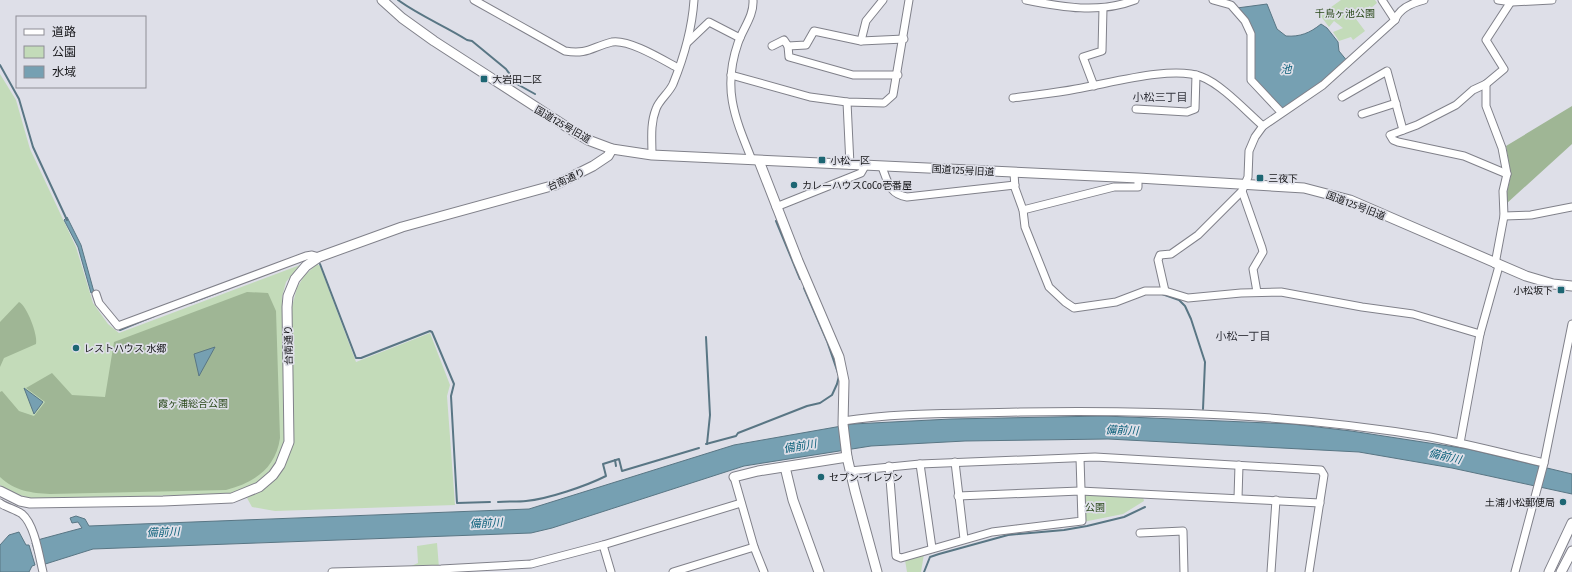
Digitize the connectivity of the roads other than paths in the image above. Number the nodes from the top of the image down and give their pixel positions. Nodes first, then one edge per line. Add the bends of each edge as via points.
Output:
1 (382, 0) edge
2 (474, 0) edge
3 (694, 0) edge
4 (753, 0) edge
5 (883, 0) edge
6 (909, 0) edge
7 (1026, 0) edge
8 (1135, 0) edge
9 (1213, 0) edge
10 (1382, 0) edge
11 (1424, 0) edge
12 (1498, 0) edge
13 (1552, 0) edge
14 (1512, 1) edge
15 (1103, 8) junction
16 (1395, 20) junction
17 (740, 38) junction
18 (904, 39) junction
19 (861, 41) junction
20 (688, 42) junction
21 (772, 46) dead end
22 (788, 46) junction
23 (678, 68) junction
24 (1196, 74) junction
25 (731, 75) junction
26 (898, 75) junction
27 (1486, 84) junction
28 (1094, 86) junction
29 (1342, 97) dead end
30 (1013, 98) dead end
31 (847, 102) junction
32 (1396, 103) junction
33 (1136, 109) dead end
34 (1281, 112) junction
35 (1362, 114) dead end
36 (1263, 126) junction
37 (1403, 130) junction
38 (612, 149) junction
39 (652, 155) junction
40 (756, 161) junction
41 (850, 165) junction
42 (865, 166) junction
43 (882, 167) junction
44 (1014, 173) junction
45 (1507, 174) junction
46 (1138, 178) junction
47 (1015, 185) junction
48 (1243, 188) junction
49 (776, 207) junction
50 (1572, 207) edge
51 (1024, 210) junction
52 (1504, 216) junction
53 (319, 257) junction
54 (1497, 265) junction
55 (1572, 286) edge
56 (1165, 290) junction
57 (1257, 292) junction
58 (96, 294) dead end
59 (1572, 324) edge
60 (1480, 334) junction
61 (843, 422) junction
62 (1460, 443) junction
63 (847, 455) junction
64 (1080, 458) junction
65 (955, 462) junction
66 (920, 464) junction
67 (1543, 464) junction
68 (1239, 465) junction
69 (889, 466) junction
70 (785, 467) junction
71 (850, 471) junction
72 (734, 477) joint
73 (0, 490) edge
74 (1080, 491) junction
75 (958, 496) junction
76 (1238, 498) junction
77 (1276, 500) junction
78 (0, 503) edge
79 (1320, 503) junction
80 (741, 504) junction
81 (1572, 523) edge
82 (1140, 533) dead end
83 (964, 540) junction
84 (603, 545) junction
85 (754, 547) junction
86 (932, 548) junction
87 (1572, 551) edge
88 (43, 570) edge
89 (441, 571) edge
90 (332, 572) edge
91 (611, 572) edge
92 (673, 572) edge
93 (764, 572) edge
94 (819, 572) edge
95 (877, 572) edge
96 (1184, 572) edge
97 (1271, 572) edge
98 (1309, 572) edge
99 (1515, 572) edge
100 (1549, 572) edge
101 (1561, 572) edge

1 - 38 street, 国道125号旧道 via 417,30 542,112 582,136
2 - 23 street via 565,51 589,51 618,42 659,57
3 - 20 street
4 - 17 street via 753,9
5 - 19 street via 866,21
6 - 18 street
7 - 15 street via 1059,6
8 - 15 street via 1120,6
9 - 34 street via 1231,5 1246,21 1251,34 1251,80
10 - 16 street
11 - 16 street via 1406,7 1397,14
12 - 14 street
13 - 14 street
14 - 27 street via 1486,40 1504,69
15 - 28 street via 1102,51 1083,57
16 - 34 street via 1323,85
17 - 20 street via 709,22
17 - 25 street via 731,62
18 - 19 street
18 - 26 street
19 - 22 street via 814,31 806,45
20 - 23 street
21 - 22 street via 784,40
22 - 26 street via 789,57 853,75
23 - 39 street via 673,85 656,108 652,127
24 - 28 street via 1140,76
24 - 33 street via 1195,109 1188,112
24 - 36 street via 1214,83
25 - 31 street via 810,97
25 - 40 street via 731,95 737,122
26 - 31 street via 894,95 884,103
27 - 37 street via 1473,90 1456,105
27 - 45 street via 1486,106 1502,148
28 - 30 street
29 - 32 street via 1387,71
31 - 41 street
32 - 35 street
32 - 37 street
34 - 36 street
36 - 48 street via 1249,151 1249,170
37 - 45 street via 1390,135 1393,140 1464,156
38 - 39 street, 国道125号旧道
38 - 53 street, 台南通り via 608,156 593,166 555,185 402,227
39 - 40 street, 国道125号旧道
40 - 41 street, 国道125号旧道
40 - 49 street
41 - 42 street, 国道125号旧道
42 - 43 street, 国道125号旧道
42 - 49 street via 861,173
43 - 44 street, 国道125号旧道
43 - 47 street via 892,191 898,196
44 - 46 street, 国道125号旧道
44 - 47 street
45 - 52 street via 1503,191
46 - 48 street, 国道125号旧道
46 - 51 street via 1138,187 1114,187
47 - 51 street
48 - 54 street, 国道125号旧道 via 1292,187 1337,196
48 - 56 street via 1198,235 1171,254 1160,255 1158,260
48 - 57 street via 1263,252 1253,269
49 - 61 street via 839,357 844,381
50 - 52 street via 1531,215
51 - 56 street via 1025,227 1049,287 1074,308 1116,302 1146,291
52 - 54 street
53 - 58 street via 306,256 118,326 99,303
53 - 73 street, 台南通り via 299,273 288,296 289,442 280,465 259,487 232,498 30,503 20,501
54 - 55 street, 国道125号旧道 via 1538,280
54 - 60 street
56 - 57 street via 1188,298
57 - 60 street via 1281,292 1413,314
59 - 67 street
60 - 62 street
61 - 62 street via 949,414 1078,411 1190,414 1304,420
61 - 63 street
62 - 67 street
63 - 70 street
63 - 71 street
64 - 65 street
64 - 68 street
64 - 74 street
65 - 66 street
65 - 75 street
66 - 69 street
66 - 86 street
67 - 99 street
68 - 76 street
68 - 79 street via 1321,470 1324,475
69 - 71 street
69 - 86 street via 896,556 901,558
70 - 72 street
70 - 94 street via 793,500
71 - 95 street
72 - 80 street
74 - 75 street
74 - 76 street
74 - 83 street via 1082,521 992,532
75 - 83 street
76 - 77 street
77 - 79 street
77 - 97 street
78 - 88 street via 25,518
79 - 98 street
80 - 84 street
80 - 85 street
81 - 100 street
82 - 96 street via 1183,531
83 - 86 street
84 - 89 street via 531,564
84 - 91 street
85 - 92 street
85 - 93 street
87 - 101 street
89 - 90 street

